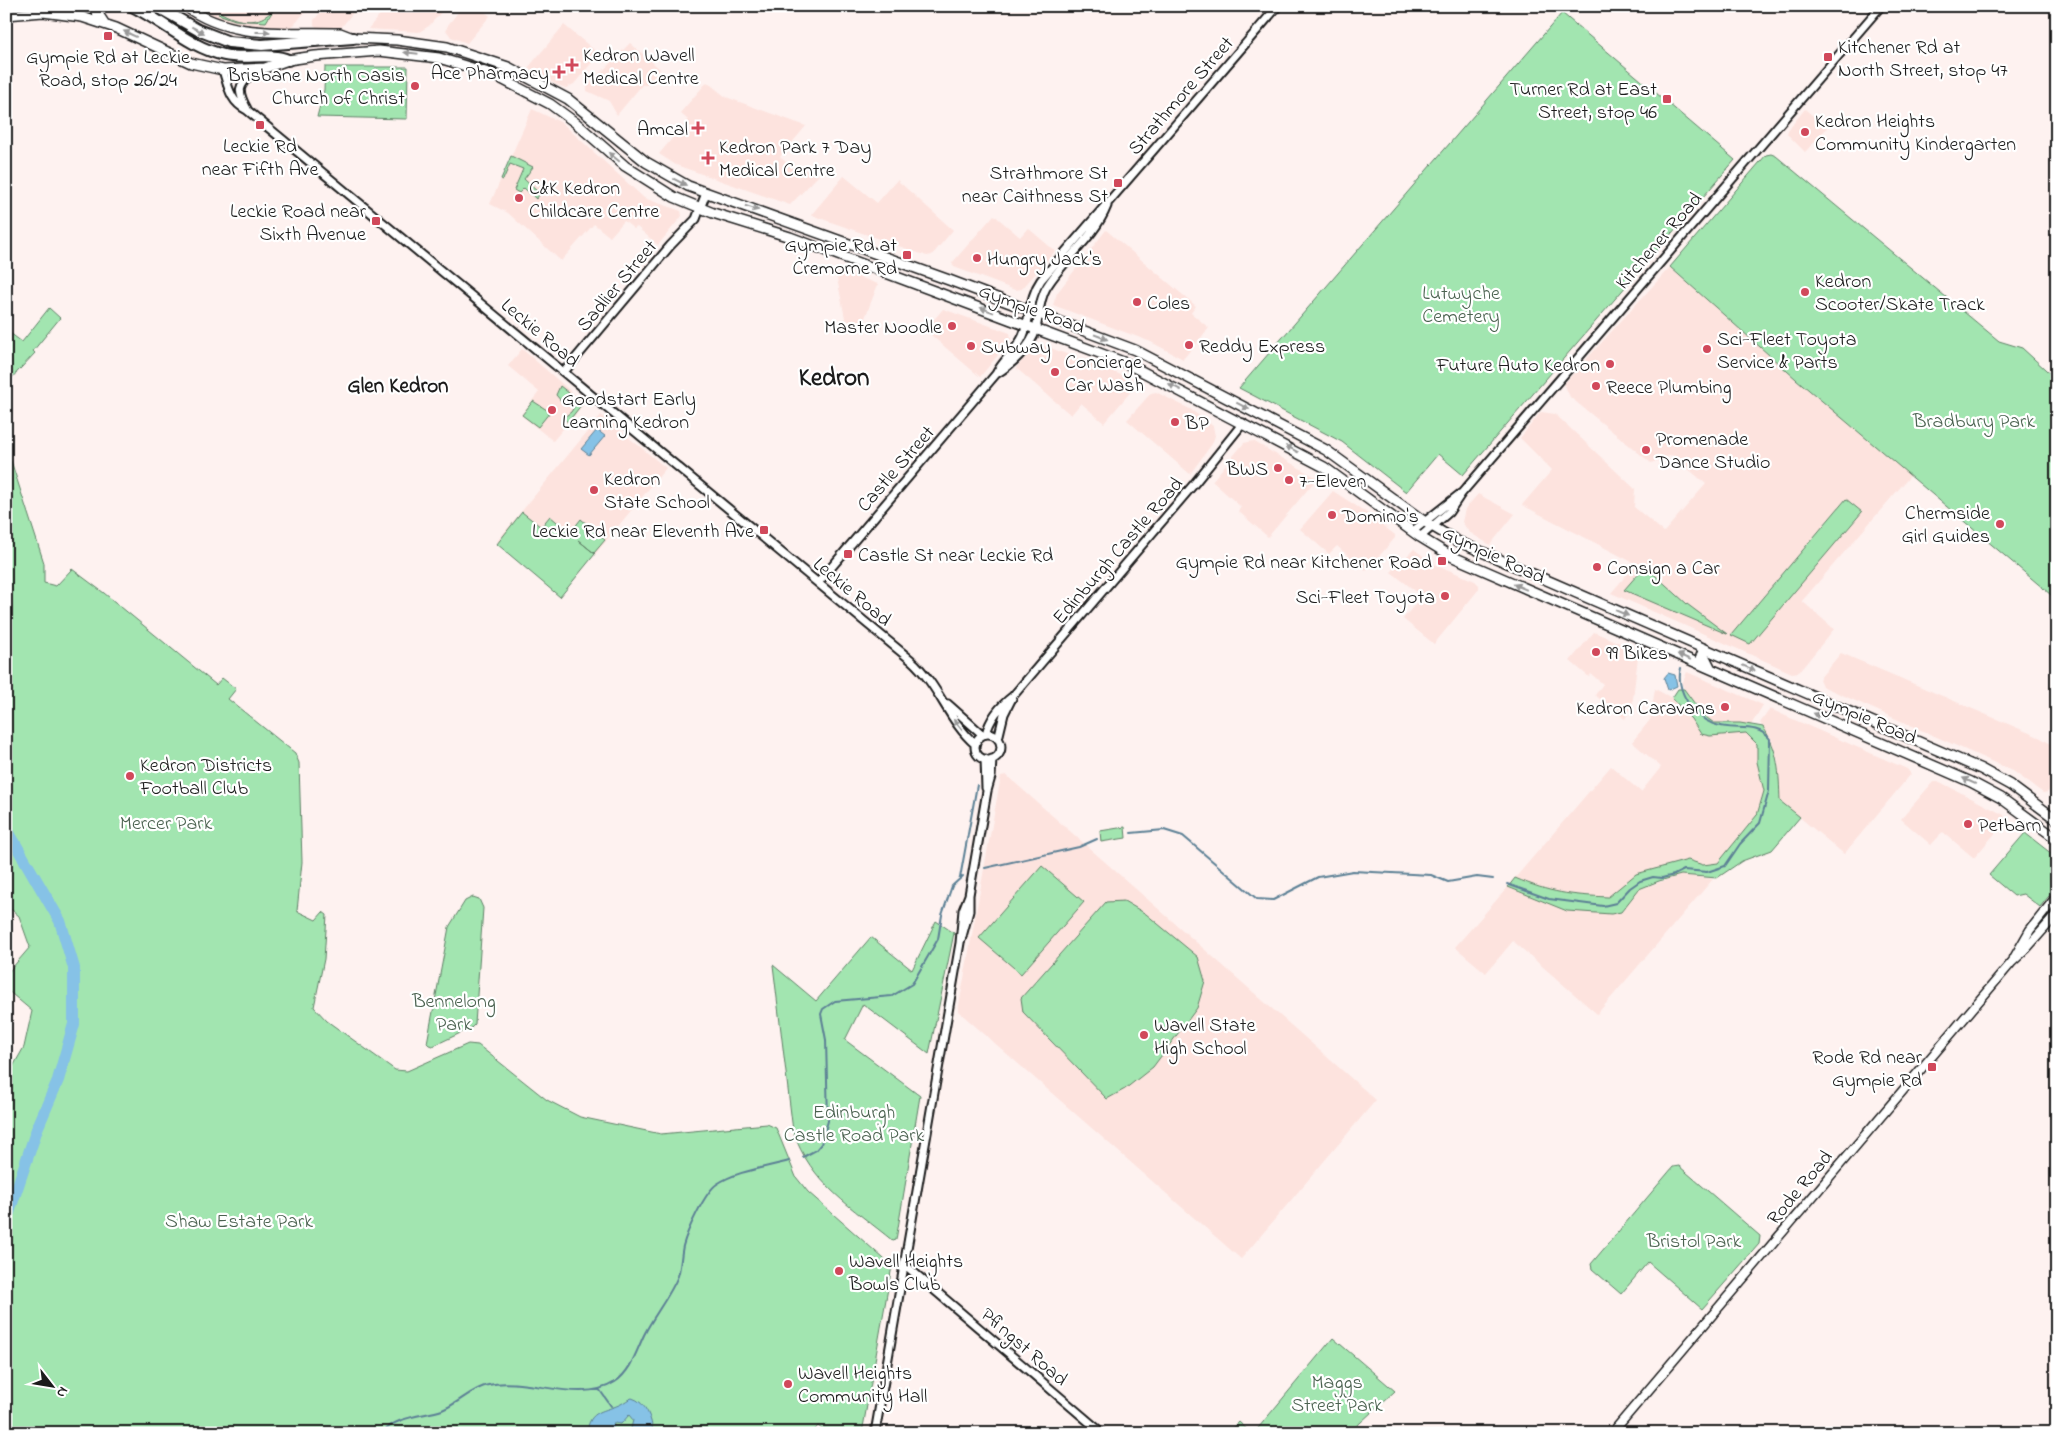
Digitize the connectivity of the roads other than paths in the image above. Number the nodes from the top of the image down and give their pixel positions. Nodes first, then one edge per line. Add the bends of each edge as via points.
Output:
1 (41, 6) edge
2 (93, 6) edge
3 (132, 6) edge
4 (156, 6) edge
5 (185, 6) edge
6 (1278, 6) edge
7 (1881, 6) edge
8 (10, 14) edge
9 (104, 23) junction
10 (353, 38) junction
11 (288, 60) junction
12 (256, 69) junction
13 (223, 70) junction
14 (247, 110) junction
15 (706, 193) junction
16 (1107, 205) junction
17 (701, 208) junction
18 (1029, 310) junction
19 (1039, 313) junction
20 (1026, 325) junction
21 (1036, 328) junction
22 (564, 372) junction
23 (996, 374) junction
24 (1243, 423) junction
25 (1429, 524) junction
26 (1416, 534) junction
27 (818, 583) junction
28 (1704, 649) junction
29 (1711, 669) junction
30 (1013, 696) junction
31 (945, 702) junction
32 (984, 735) junction
33 (998, 739) junction
34 (975, 744) junction
35 (988, 759) junction
36 (2057, 820) edge
37 (2057, 839) edge
38 (2057, 896) edge
39 (2057, 914) edge
40 (2012, 962) junction
41 (904, 1264) junction
42 (875, 1433) edge
43 (1102, 1433) edge
44 (1612, 1433) edge

1 - 8 highway
2 - 9 highway
3 - 11 highway via 211,51 240,58 279,56
4 -> 10 highway via 219,39 250,44
5 -> 10 highway, Gympie Road via 211,22 238,30 340,33
6 - 16 street, Strathmore Street
7 - 25 street, Kitchener Road via 1461,494
8 - 9 highway, Gympie Road via 33,12
13 -> 9 highway, Gympie Road via 191,63
10 -> 15 highway, Gympie Road via 435,45 508,66 568,99 655,168
11 - 12 highway, Gympie Road
17 -> 11 highway, Gympie Road via 667,193 630,170 550,104 480,69 439,58 393,52 352,52
12 - 13 highway, Gympie Road
12 - 14 street via 240,89 240,97
13 - 14 street, Leckie Road via 233,100
14 - 22 street, Leckie Road
15 - 17 street, Sadlier Street
15 -> 18 highway, Gympie Road
16 - 18 street, Strathmore Street via 1041,280
16 - 19 street, Strathmore Street via 1103,217 1047,287
20 -> 17 highway, Gympie Road via 790,237
17 - 22 street, Sadlier Street via 696,219
18 - 19 highway, Gympie Road
18 - 20 street, Strathmore Street
19 - 21 street, Strathmore Street
19 -> 25 highway, Gympie Road via 1135,350 1319,446
20 - 21 highway, Gympie Road
20 - 23 street, Castle Street via 1021,340
21 - 23 street, Castle Street via 1022,350
24 -> 21 highway, Gympie Road via 1126,363
22 - 27 street, Leckie Road
23 - 27 street, Castle Street
26 -> 24 highway, Gympie Road via 1334,473
24 - 30 street, Edinburgh Castle Road
25 - 26 street, Kitchener Road
25 -> 28 highway, Gympie Road via 1492,558
29 -> 26 highway, Gympie Road via 1460,560
27 - 31 street, Leckie Road via 917,666
28 - 29 highway via 1700,656 1706,659
28 -> 36 highway, Gympie Road via 1981,769 2010,785
37 -> 29 highway, Gympie Road via 2001,798 1971,782
30 - 32 street, Edinburgh Castle Road via 1002,705
30 - 33 street, Edinburgh Castle Road via 1004,714
31 - 32 street, Leckie Road
34 -> 31 street, Leckie Road
32 - 33 street
32 - 34 street
33 - 35 street via 1000,751
34 - 35 street via 978,755
35 - 41 street via 991,777 969,894 966,929 960,943
38 - 40 main road, Rode Road via 2030,930
39 - 40 main road, Rode Road
40 - 44 main road, Rode Road
41 - 42 street
41 - 43 street, Pfingst Road

